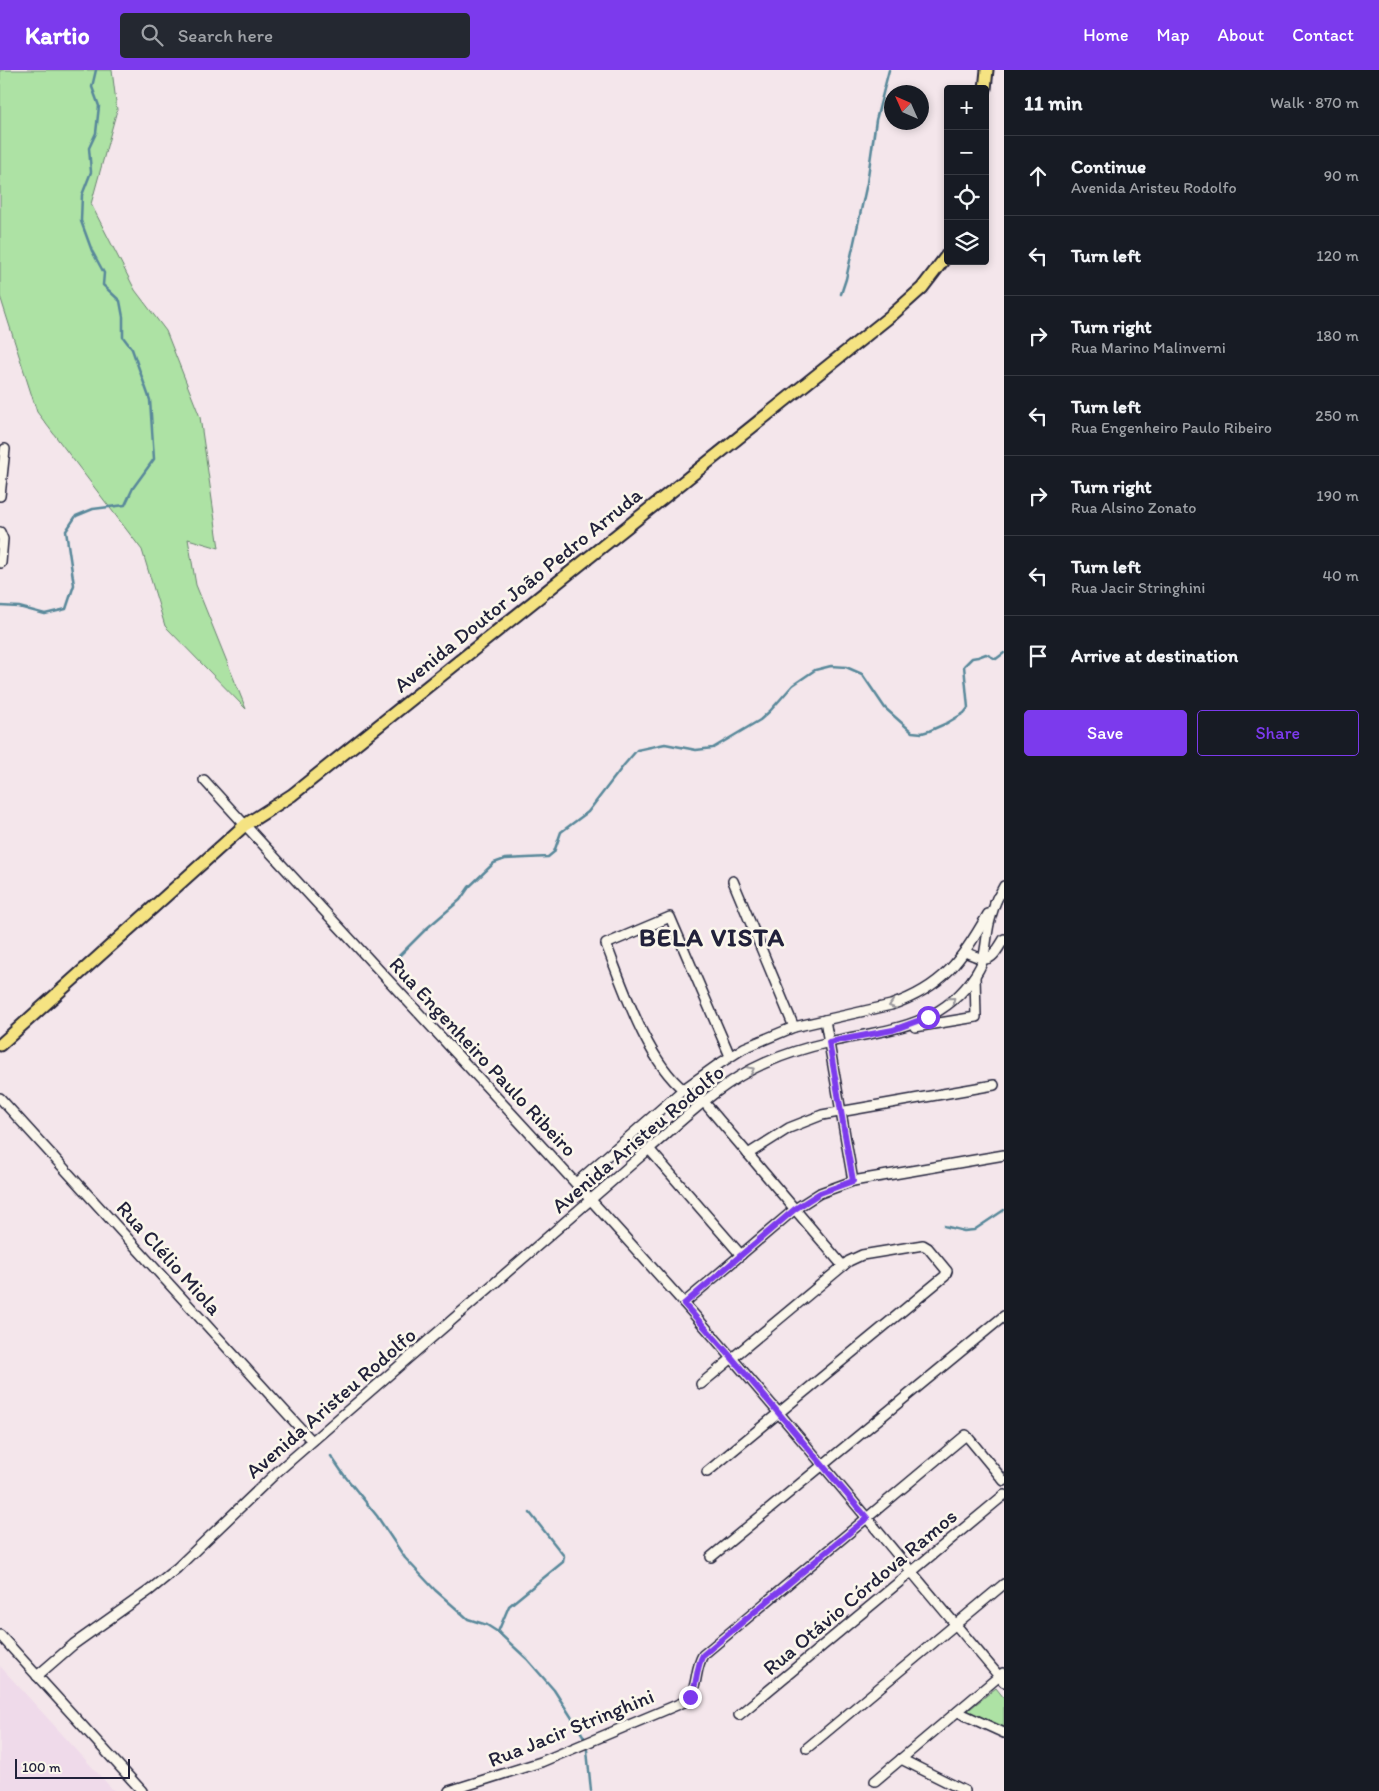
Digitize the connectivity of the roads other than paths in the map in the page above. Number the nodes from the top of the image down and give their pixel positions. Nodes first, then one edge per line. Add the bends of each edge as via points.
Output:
1 (987, 70) edge
2 (985, 85) edge
3 (944, 259) edge
4 (5, 449) dead end
5 (0, 496) edge
6 (0, 532) edge
7 (2, 563) dead end
8 (204, 780) dead end
9 (245, 825) junction
10 (732, 881) dead end
11 (1004, 886) edge
12 (997, 898) junction
13 (1004, 939) edge
14 (965, 952) junction
15 (983, 960) junction
16 (975, 976) junction
17 (825, 1020) junction
18 (794, 1027) junction
19 (893, 1030) junction
20 (829, 1042) junction
21 (0, 1045) edge
22 (730, 1056) junction
23 (994, 1085) dead end
24 (684, 1090) junction
25 (0, 1098) edge
26 (704, 1102) junction
27 (840, 1110) junction
28 (650, 1149) junction
29 (748, 1154) junction
30 (1004, 1155) edge
31 (853, 1181) junction
32 (576, 1183) junction
33 (591, 1200) junction
34 (795, 1209) junction
35 (741, 1255) junction
36 (843, 1266) junction
37 (684, 1304) junction
38 (1004, 1316) edge
39 (732, 1358) junction
40 (701, 1384) dead end
41 (778, 1413) junction
42 (312, 1442) junction
43 (822, 1466) junction
44 (707, 1472) dead end
45 (1004, 1481) edge
46 (1004, 1496) edge
47 (867, 1518) junction
48 (710, 1557) dead end
49 (912, 1572) junction
50 (1004, 1584) edge
51 (956, 1624) junction
52 (0, 1635) edge
53 (37, 1676) junction
54 (1003, 1677) edge
55 (958, 1712) junction
56 (739, 1715) dead end
57 (1004, 1733) edge
58 (807, 1748) dead end
59 (900, 1759) junction
60 (875, 1781) dead end
61 (142, 1791) edge
62 (449, 1791) edge
63 (965, 1791) edge

1 - 2 main road
3 - 9 main road, Avenida Doutor João Pedro Arruda via 906,303 264,820 255,825
4 - 5 street
6 - 7 street via 3,539
8 - 9 street, Rua Engenheiro Paulo Ribeiro
9 - 21 main road, Avenida Doutor João Pedro Arruda via 244,833 225,843
9 - 32 street, Rua Engenheiro Paulo Ribeiro
10 - 18 street
11 - 12 street
12 - 14 street, Avenida Aristeu Rodolfo
12 - 15 street, Avenida Aristeu Rodolfo
13 - 15 street via 993,956
14 - 15 street
14 -> 17 street, Avenida Aristeu Rodolfo via 942,978 904,1001
15 - 16 street, Avenida Aristeu Rodolfo
19 -> 16 street, Avenida Aristeu Rodolfo via 935,1012
16 - 19 street via 976,1017
17 - 18 street, Avenida Aristeu Rodolfo
17 - 20 street
18 - 22 street, Avenida Aristeu Rodolfo
19 - 20 street, Avenida Aristeu Rodolfo
26 -> 20 street, Avenida Aristeu Rodolfo via 732,1081 765,1063
20 - 27 street
22 - 24 street, Avenida Aristeu Rodolfo
22 - 24 street via 670,917 606,944 646,1039
23 - 27 street
24 - 26 street
24 - 32 street, Avenida Aristeu Rodolfo
25 - 42 street, Rua Clélio Miola
26 - 28 street, Avenida Aristeu Rodolfo
26 - 29 street
27 - 29 street via 805,1120
27 - 31 street
28 - 33 street, Avenida Aristeu Rodolfo
28 - 35 street
29 - 34 street
30 - 31 street
31 - 34 street via 820,1193
32 - 33 street, Rua Engenheiro Paulo Ribeiro
33 - 37 street, Rua Engenheiro Paulo Ribeiro
33 - 42 street, Avenida Aristeu Rodolfo
34 - 35 street
34 - 36 street
35 - 37 street
36 - 39 street
36 - 41 street via 862,1255 923,1245 947,1273
37 - 39 street, Rua Engenheiro Paulo Ribeiro
38 - 43 street
39 - 40 street
39 - 41 street, Rua Engenheiro Paulo Ribeiro
41 - 43 street, Rua Engenheiro Paulo Ribeiro
41 - 44 street
42 - 53 street, Avenida Aristeu Rodolfo via 177,1568 74,1644
43 - 47 street, Rua Engenheiro Paulo Ribeiro
43 - 48 street
45 - 47 street via 966,1435
46 - 49 street, Rua Otávio Córdova Ramos
47 - 49 street, Rua Engenheiro Paulo Ribeiro
47 - 62 street, Rua Jacir Stringhini via 703,1655 693,1692 684,1702 541,1762
49 - 51 street, Rua Engenheiro Paulo Ribeiro
49 - 56 street, Rua Otávio Córdova Ramos
50 - 51 street
51 - 54 street, Rua Engenheiro Paulo Ribeiro
51 - 58 street
52 - 53 street
53 - 61 street
54 - 55 street
55 - 57 street
55 - 59 street
59 - 60 street
59 - 63 street

